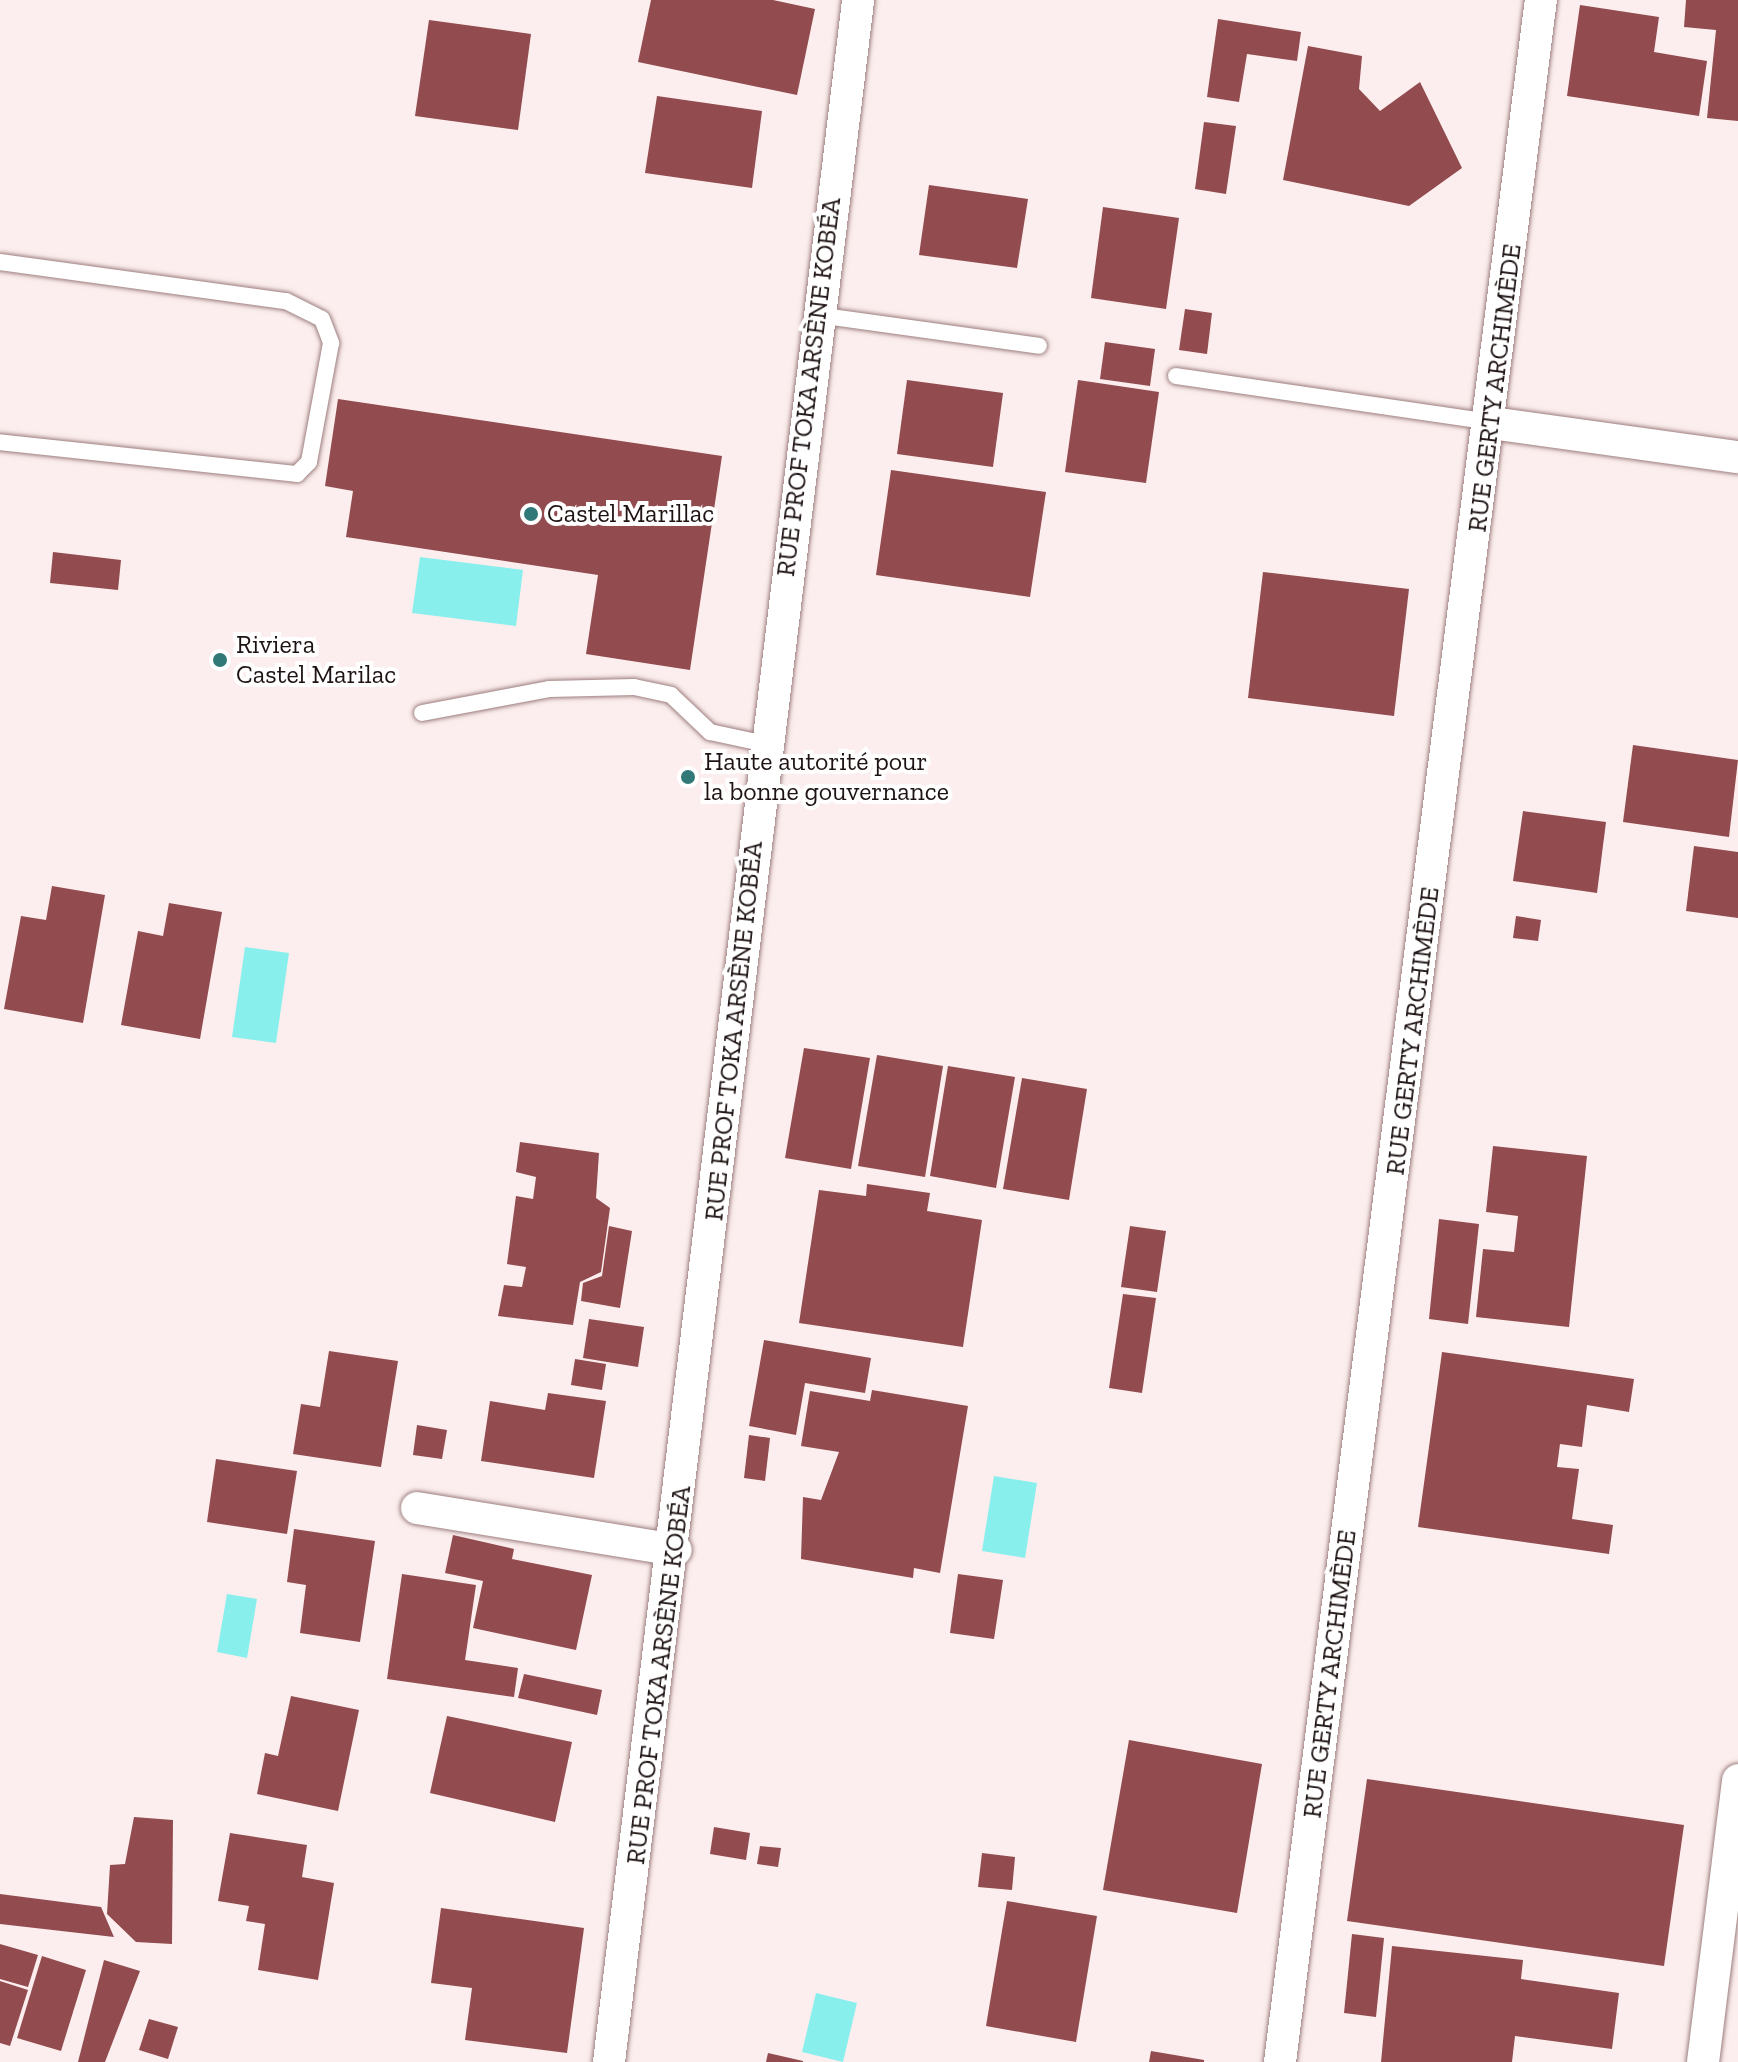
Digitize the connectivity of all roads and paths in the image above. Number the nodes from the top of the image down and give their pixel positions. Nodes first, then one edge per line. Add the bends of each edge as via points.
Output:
1 (858, 0) edge
2 (1541, 0) edge
3 (0, 262) edge
4 (817, 315) junction
5 (1039, 346) dead end
6 (1176, 376) dead end
7 (1492, 423) junction
8 (0, 442) edge
9 (1738, 457) edge
10 (422, 713) dead end
11 (766, 744) junction
12 (417, 1508) dead end
13 (676, 1550) junction
14 (1738, 1780) edge
15 (609, 2062) edge
16 (1280, 2062) edge
17 (1703, 2062) edge

1 - 4 street, RUE PROF TOKA ARSÈNE KOBÉA
2 - 7 street, RUE GERTY ARCHIMÈDE
3 - 8 lane via 286,301 322,319 331,343 309,462 297,474
4 - 5 lane
4 - 11 street, RUE PROF TOKA ARSÈNE KOBÉA
6 - 7 lane
7 - 9 street
7 - 16 street, RUE GERTY ARCHIMÈDE
10 - 11 lane via 549,689 634,687 671,695 710,732
11 - 13 street, RUE PROF TOKA ARSÈNE KOBÉA
12 - 13 street
13 - 15 street, RUE PROF TOKA ARSÈNE KOBÉA
14 - 17 street

